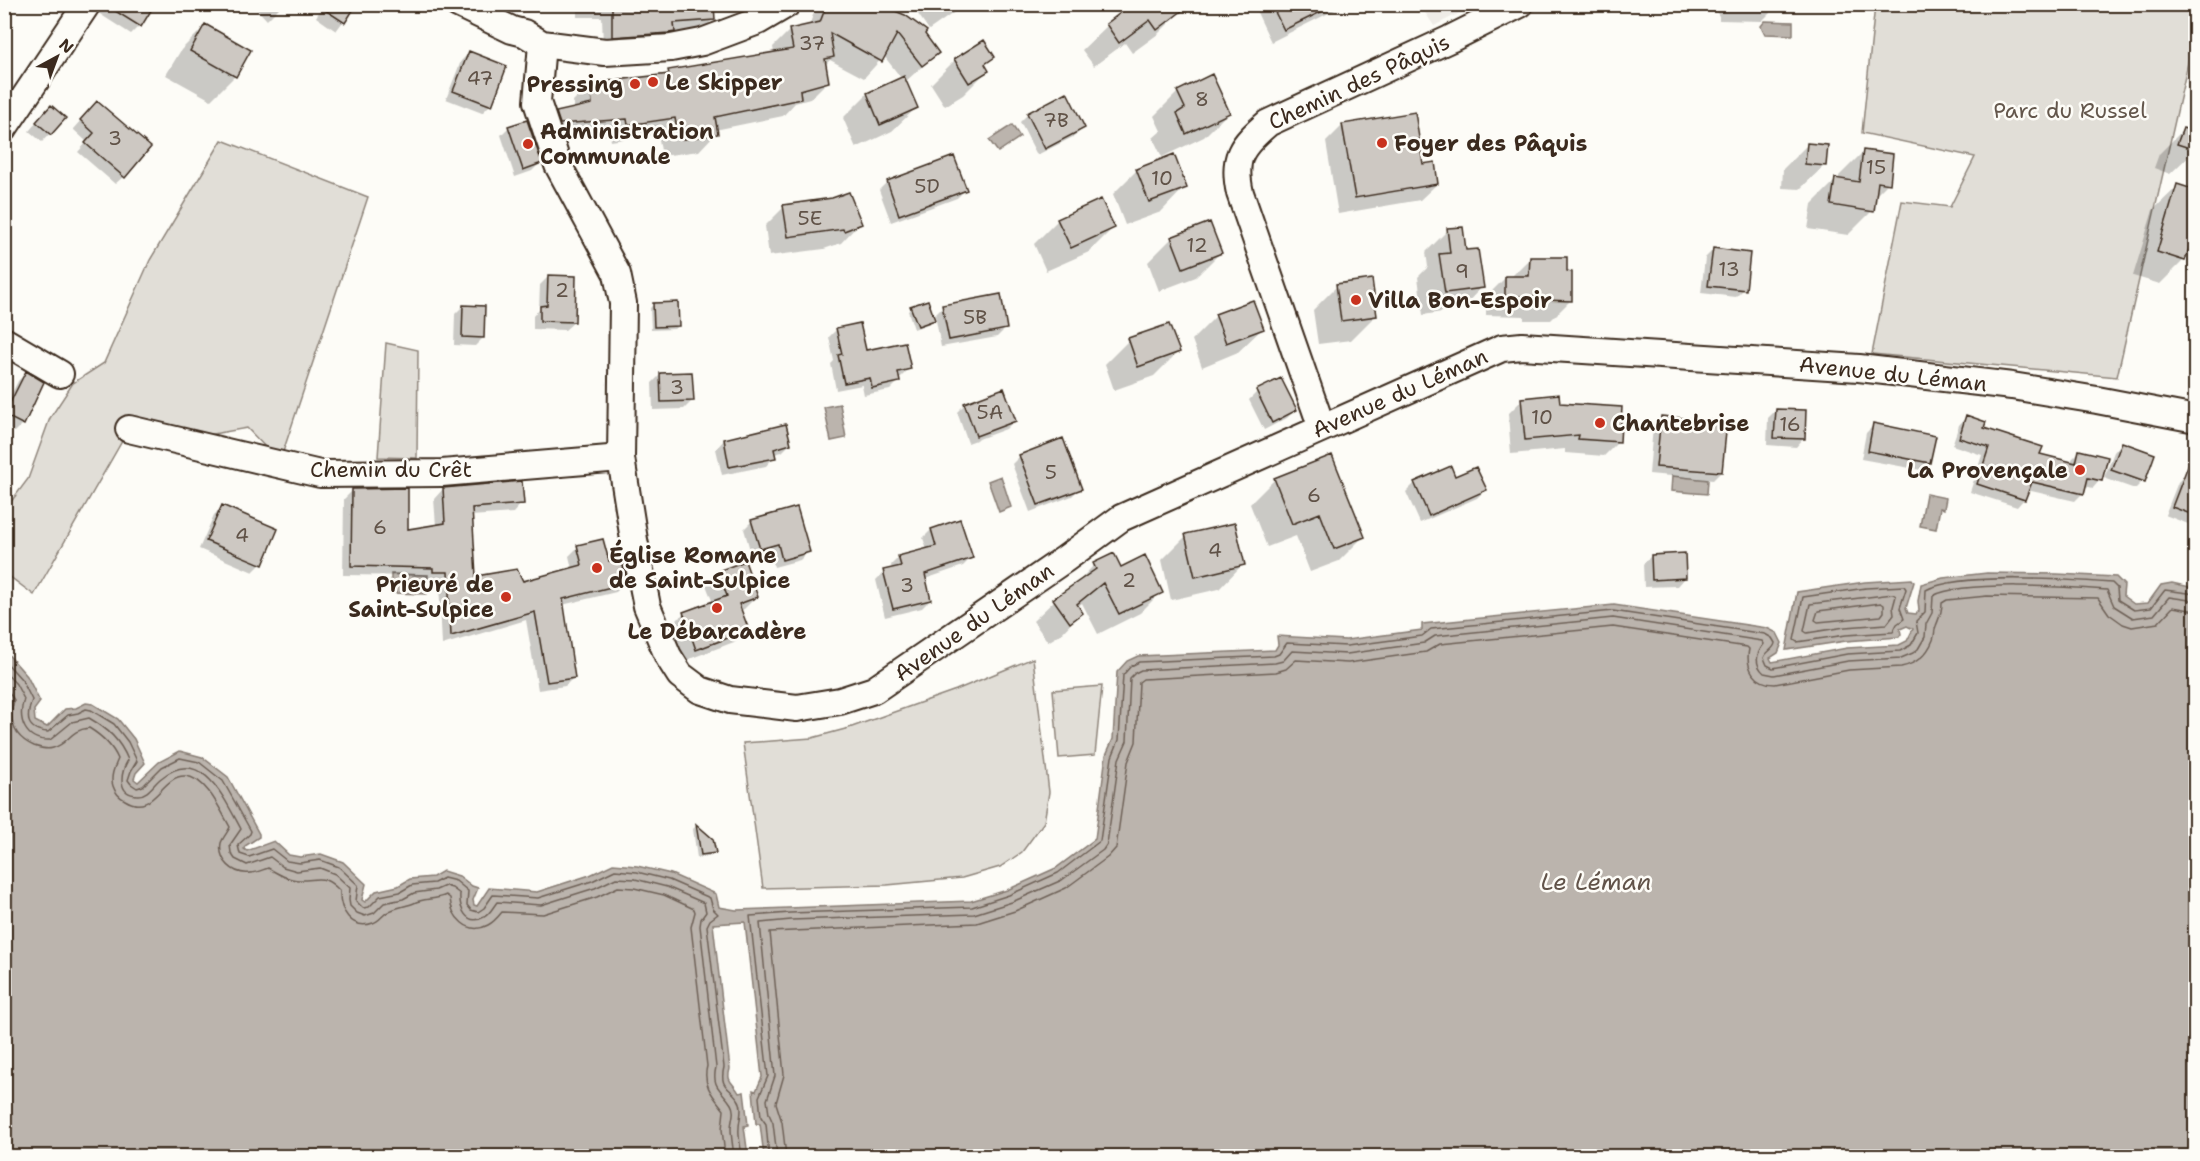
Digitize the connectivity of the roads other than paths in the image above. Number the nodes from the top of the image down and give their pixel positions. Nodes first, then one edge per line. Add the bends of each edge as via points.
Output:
1 (87, 4) edge
2 (458, 4) edge
3 (788, 4) edge
4 (1520, 4) edge
5 (542, 44) junction
6 (4, 128) edge
7 (4, 341) edge
8 (60, 374) dead end
9 (2196, 419) edge
10 (1322, 428) junction
11 (129, 429) dead end
12 (621, 458) junction

1 - 6 street
2 - 5 street
3 - 5 street via 734,31 671,48 604,52
4 - 10 street, Chemin des Pâquis via 1268,123 1241,151 1235,171 1240,193
5 - 12 street via 537,102 558,165 618,274 623,314
7 - 8 street
9 - 10 street, Avenue du Léman via 2012,386 1859,368 1522,346 1502,348
10 - 12 street, Avenue du Léman via 1121,518 874,690 797,708 730,700 700,690 680,675 647,606
11 - 12 street, Chemin du Crêt via 320,474 442,473

